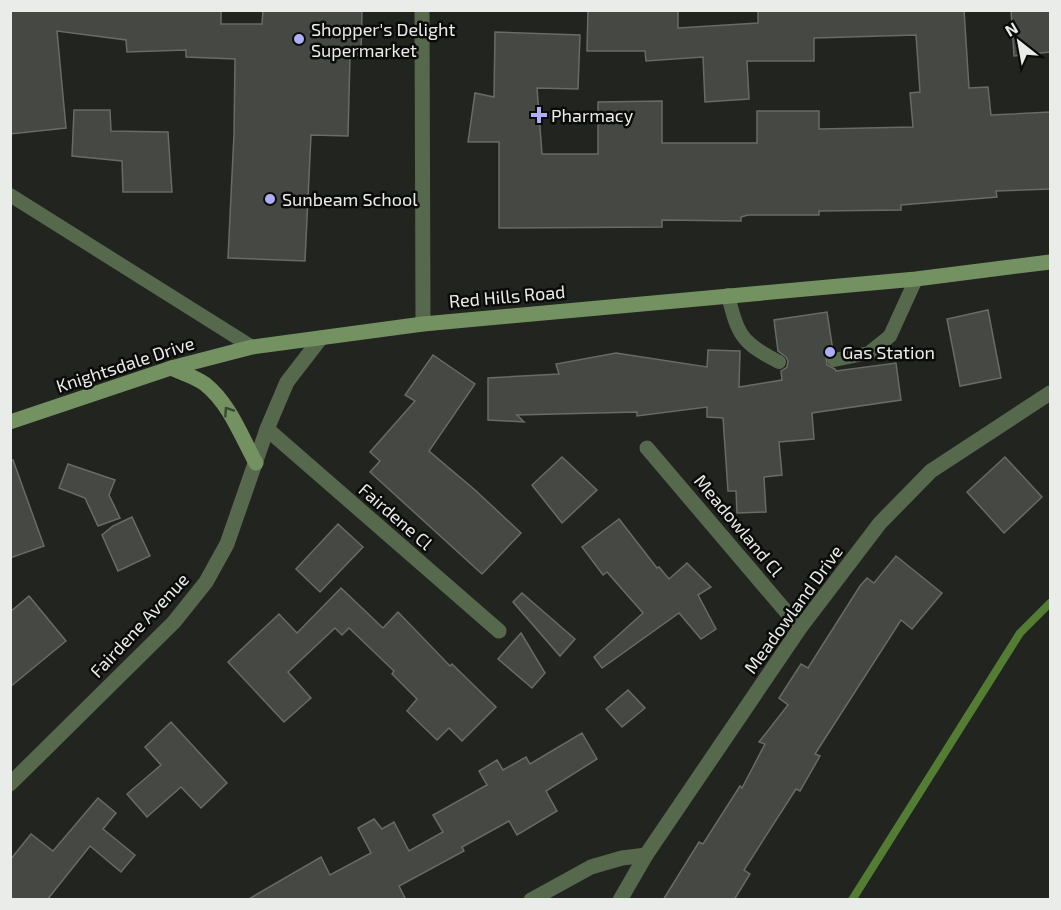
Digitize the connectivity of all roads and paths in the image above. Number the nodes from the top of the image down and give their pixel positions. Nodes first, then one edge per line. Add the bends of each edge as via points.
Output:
1 (422, 10) edge
2 (10, 195) edge
3 (1050, 262) edge
4 (916, 279) junction
5 (728, 295) junction
6 (423, 324) junction
7 (321, 338) junction
8 (252, 347) junction
9 (834, 360) dead end
10 (780, 362) dead end
11 (171, 368) junction
12 (1050, 393) edge
13 (10, 422) edge
14 (267, 429) junction
15 (647, 448) dead end
16 (256, 463) junction
17 (800, 628) junction
18 (499, 632) dead end
19 (10, 784) edge
20 (646, 855) junction
21 (531, 900) edge
22 (620, 900) edge

1 - 6 street
2 - 8 lane
3 - 4 main road, Red Hills Road
4 - 5 main road, Red Hills Road
4 - 9 lane via 890,336 869,353
5 - 6 main road, Red Hills Road
5 - 10 lane via 736,327 755,349
6 - 7 main road, Red Hills Road
7 - 8 main road, Red Hills Road
7 - 14 street, Fairdene Avenue via 287,382
8 - 11 main road, Knightsdale Drive
11 - 13 main road, Knightsdale Drive
16 -> 11 main road via 219,398 204,383
12 - 17 street, Meadowland Drive via 931,471 880,523
14 - 16 street, Fairdene Avenue
14 - 18 street, Fairdene Cl
15 - 17 street, Meadowland Cl
16 - 19 street, Fairdene Avenue via 227,544 206,582 174,622
17 - 20 street, Meadowland Drive
20 - 21 street via 591,867
20 - 22 street, Meadowland Drive

